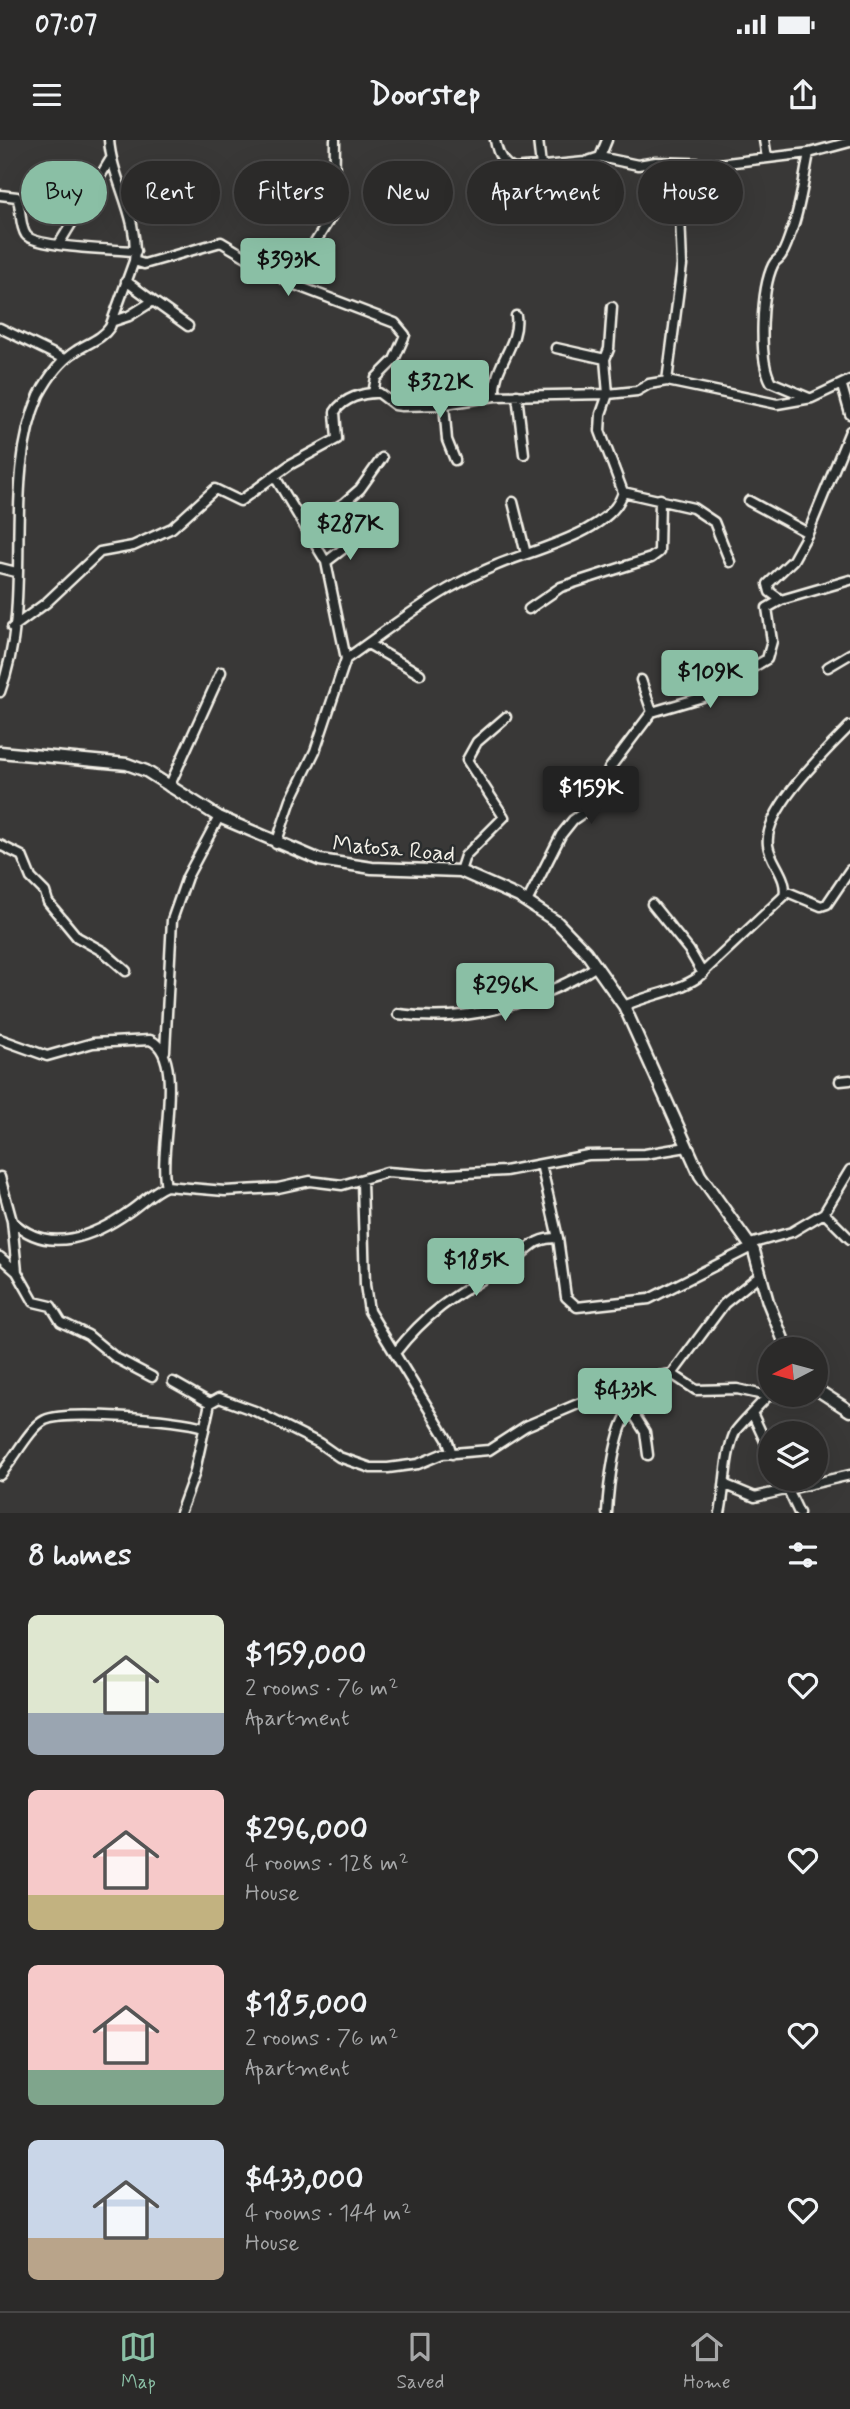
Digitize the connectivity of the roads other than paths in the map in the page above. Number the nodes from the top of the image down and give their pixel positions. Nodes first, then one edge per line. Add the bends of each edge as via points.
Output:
1 (109, 140) edge
2 (335, 140) edge
3 (495, 140) edge
4 (538, 140) edge
5 (607, 140) edge
6 (764, 140) edge
7 (850, 142) edge
8 (809, 153) junction
9 (600, 157) junction
10 (767, 158) junction
11 (110, 160) junction
12 (504, 161) edge
13 (540, 161) edge
14 (574, 161) edge
15 (742, 161) edge
16 (638, 166) edge
17 (0, 195) edge
18 (680, 224) edge
19 (59, 244) junction
20 (136, 251) junction
21 (134, 261) junction
22 (126, 281) junction
23 (290, 283) junction
24 (153, 301) junction
25 (612, 307) dead end
26 (516, 316) dead end
27 (114, 321) junction
28 (188, 326) dead end
29 (0, 328) edge
30 (556, 348) dead end
31 (64, 359) junction
32 (605, 359) junction
33 (667, 381) junction
34 (846, 383) edge
35 (373, 393) junction
36 (608, 394) junction
37 (517, 395) junction
38 (495, 396) junction
39 (812, 398) junction
40 (444, 404) junction
41 (850, 411) edge
42 (850, 431) edge
43 (524, 454) dead end
44 (382, 458) dead end
45 (455, 460) dead end
46 (275, 477) junction
47 (623, 492) junction
48 (660, 499) junction
49 (749, 501) dead end
50 (513, 502) dead end
51 (305, 527) junction
52 (808, 533) junction
53 (356, 539) dead end
54 (526, 554) junction
55 (326, 562) junction
56 (730, 562) dead end
57 (0, 568) edge
58 (16, 572) junction
59 (850, 580) edge
60 (781, 600) junction
61 (529, 609) dead end
62 (12, 628) junction
63 (368, 644) junction
64 (850, 654) edge
65 (346, 659) junction
66 (828, 667) dead end
67 (221, 673) dead end
68 (420, 674) dead end
69 (641, 680) dead end
70 (0, 692) edge
71 (652, 712) junction
72 (506, 717) dead end
73 (850, 726) edge
74 (0, 752) edge
75 (169, 787) junction
76 (219, 817) junction
77 (276, 844) junction
78 (0, 845) edge
79 (850, 870) edge
80 (460, 872) junction
81 (785, 891) junction
82 (527, 902) junction
83 (652, 904) dead end
84 (596, 966) junction
85 (126, 971) dead end
86 (703, 974) junction
87 (624, 1006) junction
88 (398, 1014) dead end
89 (0, 1039) edge
90 (165, 1051) junction
91 (850, 1080) edge
92 (840, 1082) dead end
93 (687, 1147) junction
94 (541, 1164) junction
95 (850, 1170) edge
96 (0, 1177) edge
97 (362, 1181) junction
98 (166, 1186) junction
99 (824, 1213) junction
100 (12, 1221) junction
101 (558, 1238) junction
102 (850, 1239) edge
103 (751, 1245) junction
104 (0, 1257) edge
105 (17, 1272) junction
106 (761, 1274) junction
107 (783, 1337) edge
108 (395, 1353) junction
109 (672, 1374) junction
110 (152, 1377) dead end
111 (173, 1382) dead end
112 (758, 1393) edge
113 (621, 1394) junction
114 (828, 1397) edge
115 (210, 1403) junction
116 (759, 1407) edge
117 (631, 1410) junction
118 (850, 1411) edge
119 (753, 1415) junction
120 (758, 1426) edge
121 (203, 1427) junction
122 (452, 1454) junction
123 (648, 1455) dead end
124 (0, 1475) edge
125 (850, 1475) edge
126 (828, 1480) edge
127 (726, 1485) junction
128 (777, 1491) edge
129 (789, 1491) edge
130 (180, 1513) edge
131 (607, 1513) edge
132 (720, 1513) edge
133 (799, 1513) edge

1 - 11 street
2 - 23 street via 334,212
3 - 12 street
4 - 13 street
5 - 9 street
6 - 10 street
7 - 8 street
8 - 10 street
8 - 39 street via 802,198 769,279 764,351 771,382
9 - 14 street
9 - 16 street
10 - 15 street
11 - 19 street
11 - 20 street via 124,191
17 - 19 street via 19,200 26,236
18 - 33 street via 682,272
19 - 20 street
20 - 21 street
21 - 22 street
21 - 23 street via 144,264 221,242
22 - 24 street
22 - 27 street
23 - 35 street via 396,323 405,333 394,360 375,381
24 - 27 street
24 - 28 street
25 - 32 street via 610,349
26 - 38 street via 517,327 494,384
27 - 31 street via 103,335
29 - 31 street
30 - 32 street
31 - 58 street via 38,395 17,457
32 - 36 street
33 - 36 street
33 - 39 street via 777,404
34 - 39 street
34 - 41 street
35 - 40 street via 398,406
35 - 46 street via 340,405 334,416 337,439
36 - 37 street
36 - 47 street via 600,431
37 - 38 street
37 - 43 street
38 - 40 street
40 - 45 street via 447,440
42 - 52 street
44 - 51 street via 360,489
46 - 51 street
46 - 62 street via 240,501 215,489 172,528 133,546 100,552
47 - 48 street
47 - 54 street via 616,509 600,520
48 - 56 street via 693,509 714,522
48 - 61 street via 659,552 561,587
49 - 52 street
50 - 54 street
51 - 55 street
52 - 60 street via 793,561 768,584
53 - 55 street
54 - 63 street via 447,590
55 - 65 street
57 - 58 street
58 - 62 street
59 - 60 street
60 - 71 street via 766,610 772,640 763,663 703,697
62 - 70 street via 9,668
63 - 65 street
63 - 68 street
64 - 66 street
65 - 77 street via 315,751
67 - 75 street
69 - 71 street
71 - 82 street via 609,769 596,804 561,835
72 - 80 street via 477,742 467,761 504,817 465,856
73 - 81 street via 794,788 769,830 768,844
74 - 75 street, Matosa Road via 127,764
75 - 76 street, Matosa Road
76 - 77 street, Matosa Road
76 - 90 street via 187,877 172,920
77 - 80 street, Matosa Road via 335,864
78 - 85 street via 22,856 31,878 77,937
79 - 81 street via 821,906
80 - 82 street, Matosa Road
81 - 86 street
82 - 84 street, Matosa Road via 557,922
83 - 86 street via 690,950
84 - 87 street, Matosa Road
84 - 88 street via 535,997 490,1013 451,1018
86 - 87 street via 687,985
87 - 93 street, Matosa Road
89 - 90 street via 47,1056 119,1040 150,1040
90 - 98 street via 169,1101 162,1163
91 - 92 street
93 - 94 street via 588,1155
93 - 103 street, Matosa Road via 712,1194
94 - 97 street via 505,1171 387,1172
94 - 101 street
95 - 99 street
96 - 100 street
97 - 98 street via 342,1185 310,1181 225,1191
97 - 108 street via 367,1305
98 - 100 street via 77,1239 33,1237
99 - 102 street
99 - 103 street via 792,1232
100 - 105 street
101 - 103 street via 566,1297 578,1307 649,1299
101 - 108 street via 532,1243 514,1261 465,1288 428,1315
103 - 106 street, Matosa Road
104 - 105 street
105 - 110 street via 34,1302 51,1306 61,1322
106 - 107 street, Matosa Road
106 - 109 street via 724,1304
108 - 122 street
109 - 112 street via 696,1390
109 - 113 street via 652,1377
111 - 115 street
113 - 117 street
113 - 122 street via 578,1404 526,1426 489,1450
114 - 118 street
115 - 121 street
115 - 122 street via 219,1398 255,1411 339,1457 371,1468 418,1464
116 - 119 street
117 - 123 street via 645,1432
117 - 131 street via 623,1418 613,1456
119 - 120 street
119 - 127 street via 735,1430
121 - 124 street via 179,1420 47,1419
121 - 130 street via 194,1475
125 - 126 street
127 - 128 street via 755,1497
127 - 132 street
129 - 133 street

